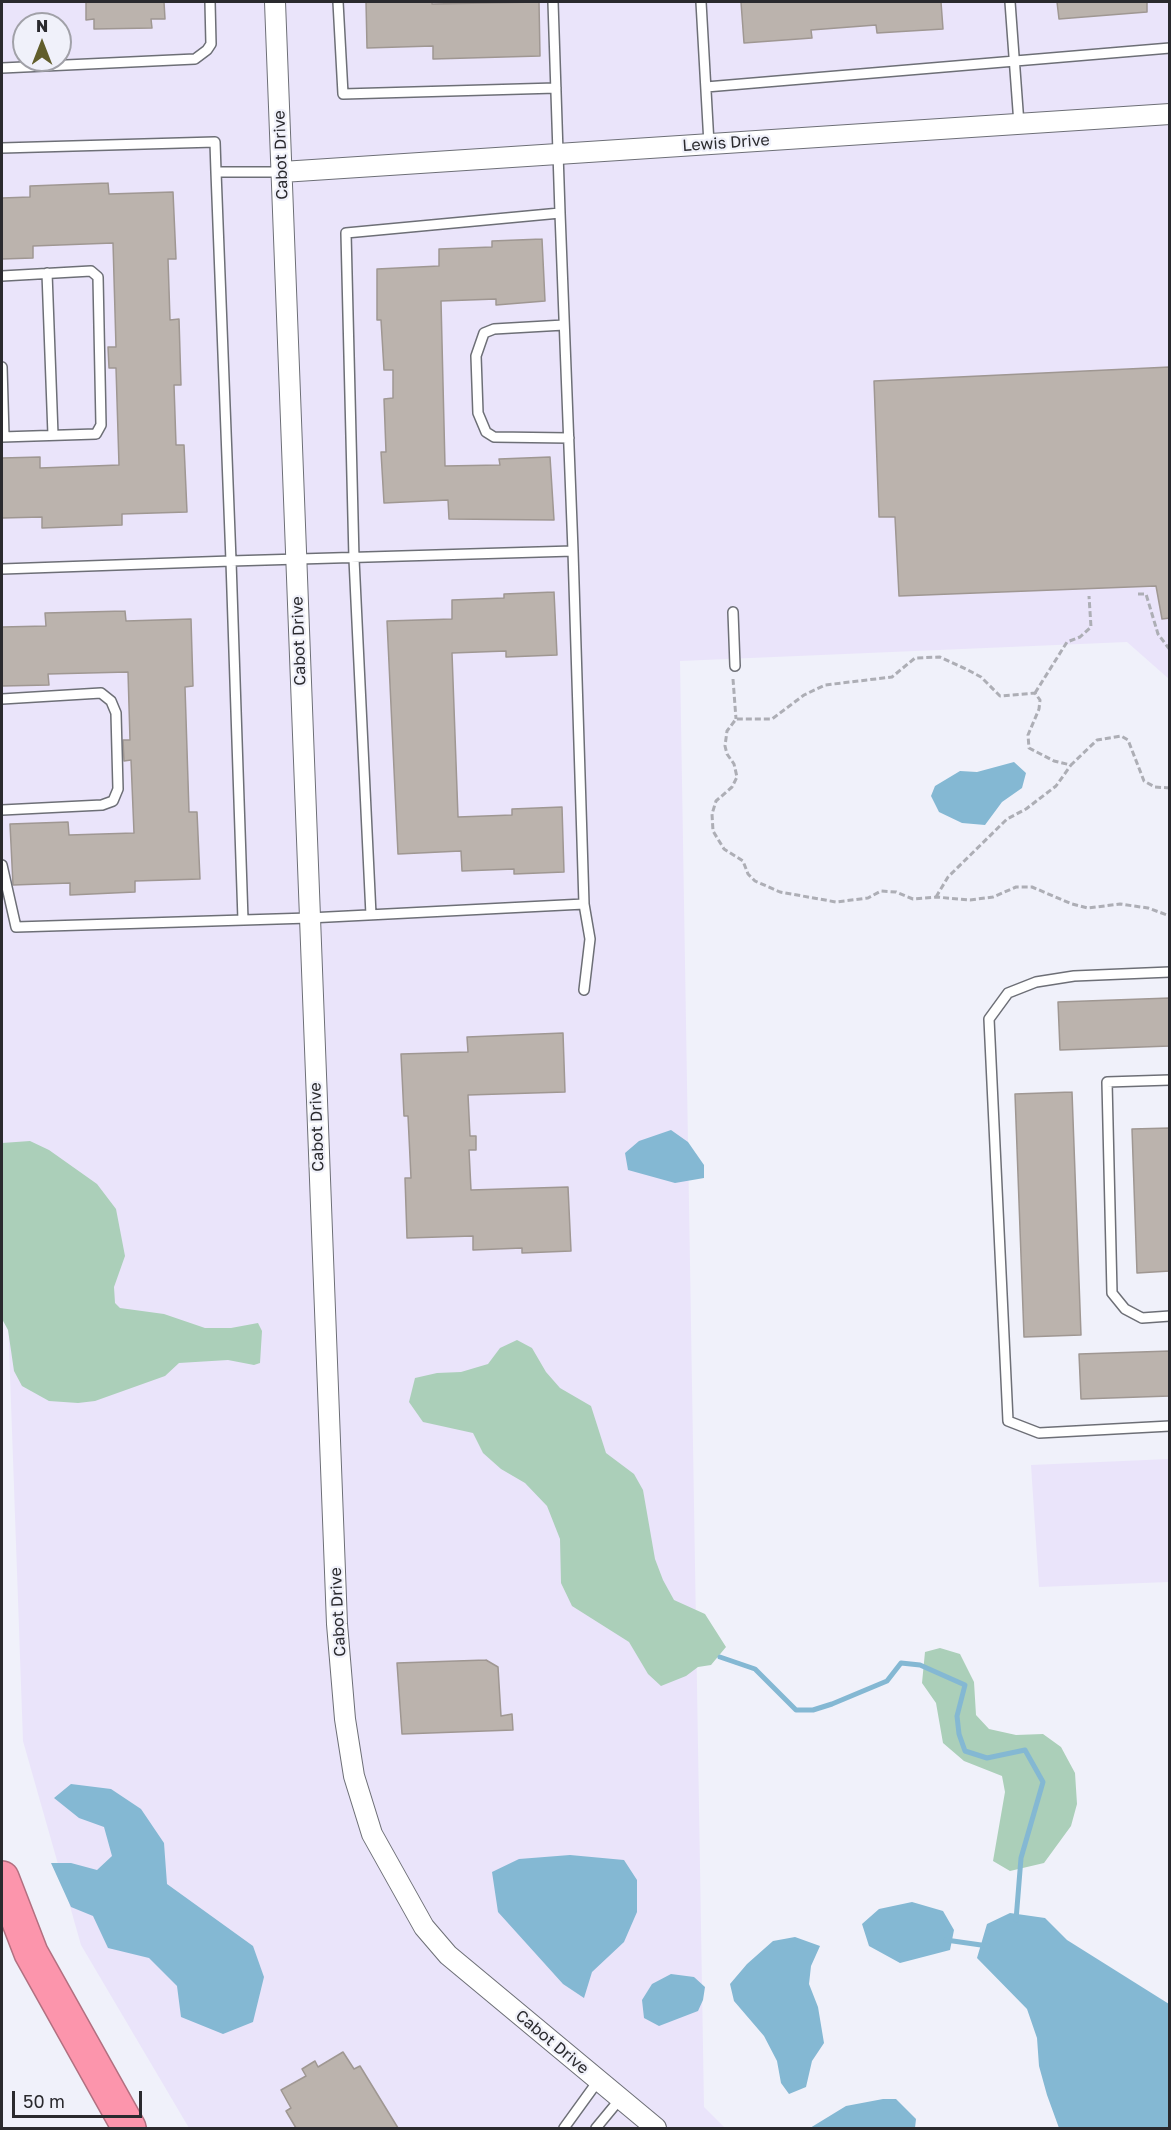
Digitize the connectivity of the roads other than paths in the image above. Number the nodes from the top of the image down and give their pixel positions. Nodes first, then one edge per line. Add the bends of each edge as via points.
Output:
1 (210, 2) edge
2 (275, 2) edge
3 (338, 2) edge
4 (553, 2) edge
5 (701, 2) edge
6 (1010, 2) edge
7 (1170, 48) edge
8 (1014, 61) junction
9 (2, 68) edge
10 (706, 87) junction
11 (556, 88) junction
12 (1170, 114) edge
13 (1019, 124) junction
14 (709, 144) junction
15 (2, 147) edge
16 (558, 154) junction
17 (216, 172) junction
18 (282, 172) junction
19 (560, 213) junction
20 (47, 273) junction
21 (2, 276) edge
22 (564, 325) junction
23 (2, 367) edge
24 (53, 435) junction
25 (3, 436) edge
26 (568, 438) junction
27 (573, 551) junction
28 (354, 559) junction
29 (231, 561) junction
30 (296, 561) junction
31 (2, 569) edge
32 (733, 612) dead end
33 (735, 666) road end
34 (2, 699) edge
35 (2, 810) edge
36 (2, 865) edge
37 (584, 904) junction
38 (371, 915) junction
39 (309, 918) junction
40 (243, 920) junction
41 (1170, 972) edge
42 (585, 990) dead end
43 (1170, 1080) edge
44 (1170, 1316) edge
45 (1170, 1426) edge
46 (2, 1878) edge
47 (598, 2081) junction
48 (620, 2099) junction
49 (129, 2128) edge
50 (564, 2128) edge
51 (596, 2128) edge
52 (656, 2128) edge

1 - 9 lane via 211,44 195,59
2 - 18 street, Cabot Drive
3 - 11 lane via 343,94
4 - 11 lane
5 - 10 lane
6 - 8 lane
7 - 8 lane
8 - 10 lane
8 - 13 lane
10 - 14 lane
11 - 16 lane
12 - 13 street, Lewis Drive
13 - 14 street, Lewis Drive
14 - 16 street, Lewis Drive
15 - 17 lane via 214,142
16 - 18 street, Lewis Drive
16 - 19 lane
17 - 18 lane
17 - 29 lane
18 - 30 street, Cabot Drive
19 - 22 lane
19 - 28 lane via 346,233
20 - 21 lane
20 - 24 lane
20 - 24 lane via 91,271 98,276 101,425 96,434
22 - 26 lane
22 - 26 lane via 484,333 476,356 478,413 486,432 494,437
23 - 25 lane
24 - 25 lane
26 - 27 lane
27 - 28 lane
27 - 37 lane
28 - 30 lane
28 - 38 lane
29 - 30 lane
29 - 31 lane
29 - 40 lane
30 - 39 street, Cabot Drive
32 - 33 lane
34 - 35 lane via 101,693 111,701 116,713 118,789 113,801 102,805
36 - 40 lane via 16,927
37 - 38 lane
37 - 42 lane via 590,939
38 - 39 lane
39 - 40 lane
39 - 47 street, Cabot Drive via 338,1624 354,1776 372,1834 424,1927 448,1955
41 - 45 lane via 1074,976 1036,982 1008,993 990,1019 1008,1421 1039,1432
43 - 44 lane via 1107,1082 1112,1293 1125,1309 1142,1318
46 - 49 highway via 31,1953
47 - 48 street, Cabot Drive
47 - 50 lane
48 - 51 lane
48 - 52 street, Cabot Drive

